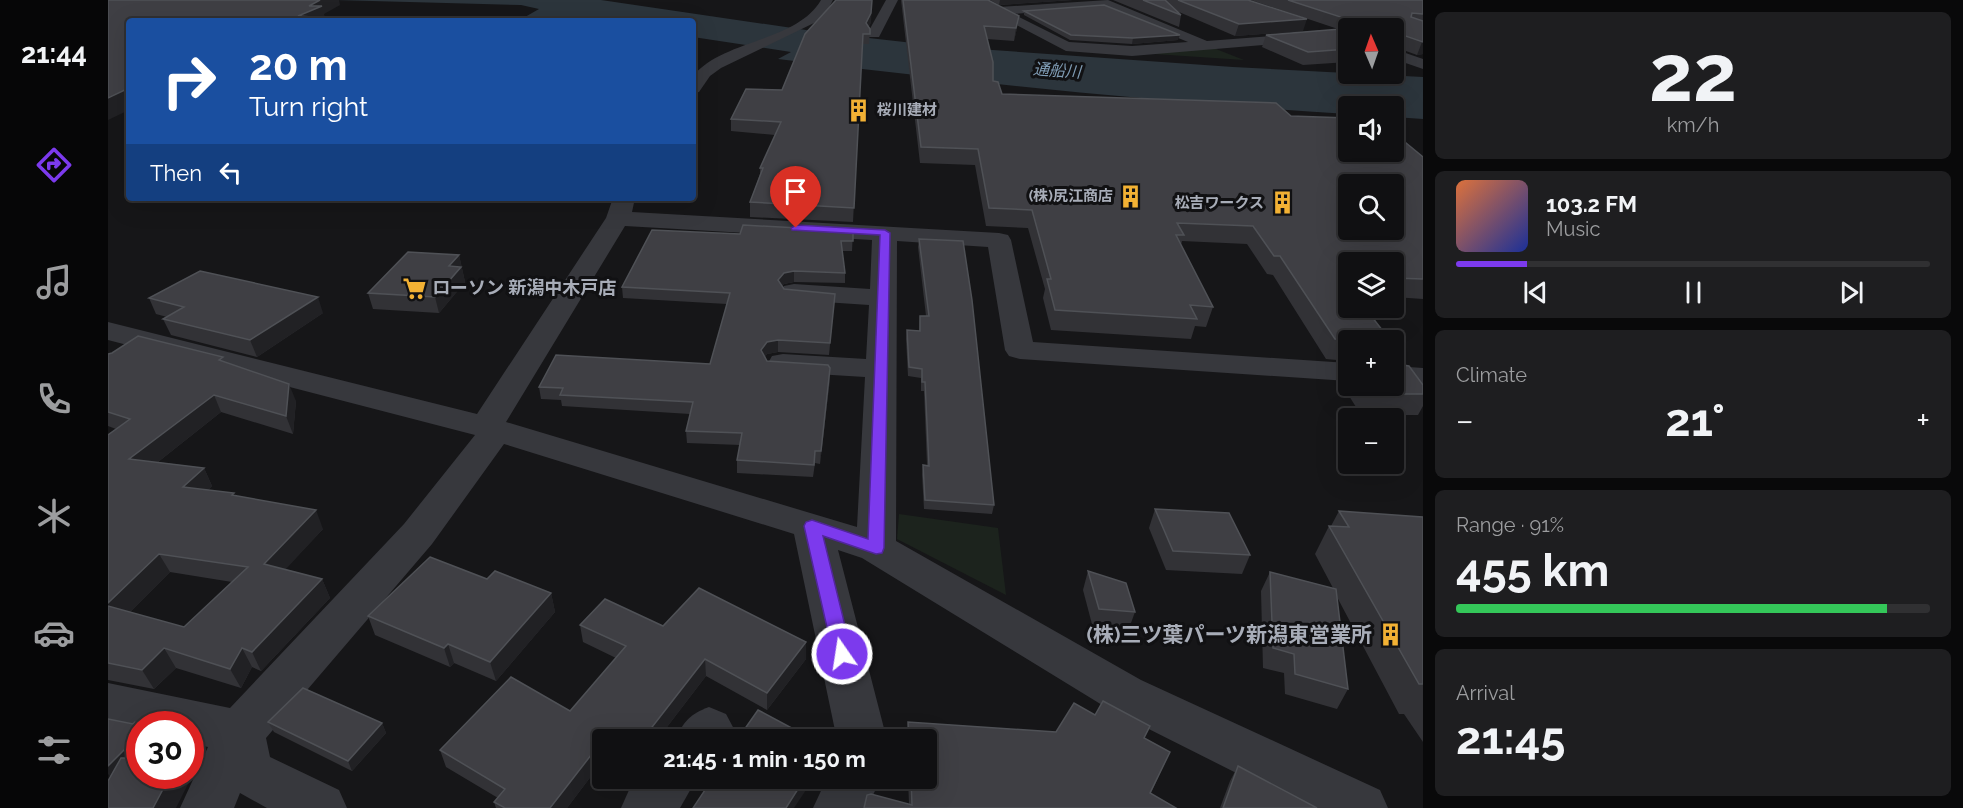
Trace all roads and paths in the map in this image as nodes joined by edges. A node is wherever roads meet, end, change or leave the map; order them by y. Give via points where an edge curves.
1 (827, 0) edge
2 (892, 0) edge
3 (975, 0) edge
4 (1101, 2) edge
5 (997, 11) junction
6 (1153, 22) junction
7 (1305, 24) edge
8 (1118, 25) edge
9 (1061, 29) edge
10 (1038, 31) junction
11 (874, 34) dead end
12 (1209, 45) junction
13 (1239, 57) dead end
14 (1404, 57) edge
15 (1423, 64) edge
16 (696, 84) edge
17 (621, 208) edge
18 (885, 233) junction
19 (794, 292) edge
20 (883, 298) junction
21 (108, 332) edge
22 (141, 340) junction
23 (108, 361) edge
24 (778, 363) edge
25 (881, 369) junction
26 (1338, 371) edge
27 (1404, 376) edge
28 (1423, 377) edge
29 (492, 429) junction
30 (812, 526) junction
31 (876, 548) junction
32 (108, 704) edge
33 (859, 729) edge
34 (240, 732) junction
35 (662, 789) edge
36 (850, 789) edge
37 (207, 808) edge
38 (320, 808) edge
39 (648, 808) edge
40 (840, 808) edge
41 (1361, 808) edge

1 - 16 street via 818,14 800,26 705,71
2 - 11 street
3 - 5 street
4 - 5 street
4 - 6 street
5 - 10 street
6 - 8 street
6 - 12 street
7 - 12 street via 1325,34
9 - 10 street
10 - 12 street via 1066,46 1132,51
12 - 13 street
14 - 15 street
17 - 18 street
17 - 29 street
18 - 20 street
18 - 26 street via 999,240 1020,350
19 - 20 street
20 - 25 street
21 - 22 street
22 - 23 street
22 - 29 street
24 - 25 street
25 - 31 street
27 - 28 street
29 - 30 street
29 - 34 street via 418,534
30 - 31 street
30 - 33 street
31 - 41 street via 1124,694
32 - 34 street
34 - 37 street
34 - 38 street via 247,771
35 - 39 street
36 - 40 street

